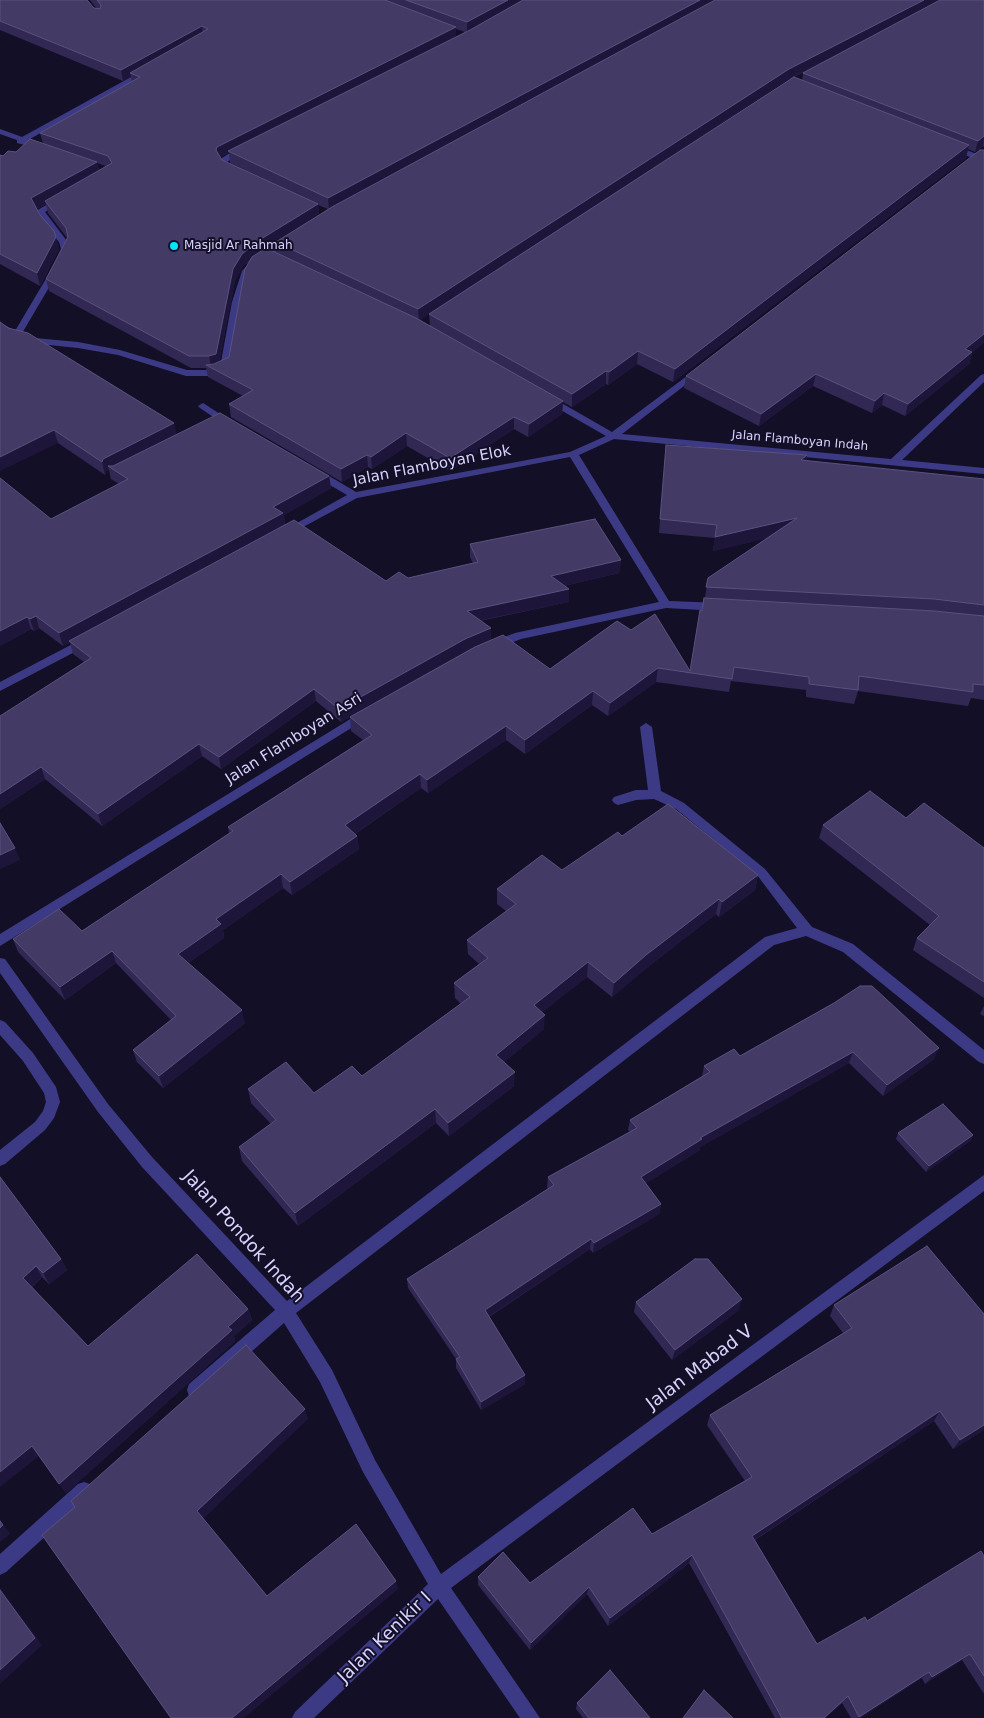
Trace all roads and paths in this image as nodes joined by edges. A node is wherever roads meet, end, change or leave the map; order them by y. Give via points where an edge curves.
1 (152, 70) edge
2 (0, 131) edge
3 (20, 141) junction
4 (252, 145) edge
5 (947, 145) edge
6 (984, 150) edge
7 (55, 153) edge
8 (975, 156) junction
9 (984, 160) edge
10 (967, 162) edge
11 (244, 176) edge
12 (72, 194) edge
13 (300, 232) edge
14 (266, 254) junction
15 (278, 258) edge
16 (0, 324) edge
17 (16, 337) junction
18 (707, 363) edge
19 (984, 377) edge
20 (538, 393) edge
21 (203, 406) dead end
22 (239, 428) edge
23 (613, 436) junction
24 (573, 454) junction
25 (894, 462) junction
26 (305, 467) edge
27 (984, 471) edge
28 (354, 495) junction
29 (276, 537) edge
30 (666, 604) junction
31 (734, 608) edge
32 (95, 636) edge
33 (486, 649) edge
34 (0, 687) edge
35 (379, 706) edge
36 (646, 727) dead end
37 (655, 794) junction
38 (618, 800) dead end
39 (807, 931) junction
40 (0, 941) edge
41 (0, 962) edge
42 (0, 1026) edge
43 (984, 1058) edge
44 (0, 1159) edge
45 (984, 1182) edge
46 (286, 1310) junction
47 (181, 1402) edge
48 (94, 1481) edge
49 (0, 1566) edge
50 (439, 1586) junction
51 (300, 1718) edge
52 (531, 1718) edge

1 - 3 street
2 - 3 street
3 - 7 street
4 - 11 street via 223,161 224,166
5 - 8 street
6 - 8 street
8 - 9 street
8 - 10 street
12 - 17 street via 40,211 63,240 64,249
13 - 14 street
14 - 15 street
14 - 17 street via 248,267 241,281 224,369 212,373 186,373 95,348
16 - 17 street
18 - 23 street, Jalan Flamboyan Elok
19 - 25 street
20 - 23 street
21 - 22 street via 217,421
23 - 24 street, Jalan Flamboyan Elok
23 - 25 street, Jalan Flamboyan Indah
24 - 28 street, Jalan Flamboyan Elok
24 - 30 street
25 - 27 street, Jalan Flamboyan Indah
26 - 28 street
28 - 29 street, Jalan Flamboyan Elok
30 - 31 street
30 - 33 street via 519,636
32 - 34 street
35 - 40 street, Jalan Flamboyan Asri
36 - 37 street
37 - 38 street
37 - 39 street via 680,806 761,872
39 - 43 street via 848,948
39 - 46 street via 770,941
41 - 46 street, Jalan Pondok Indah via 103,1108 147,1162
42 - 44 street via 28,1057 51,1091 52,1108 40,1126
45 - 50 street, Jalan Mabad V
46 - 47 street
46 - 50 street, Jalan Pondok Indah via 326,1376 368,1466
48 - 49 street
50 - 51 street, Jalan Kenikir I
50 - 52 street, Jalan Kenikir I

